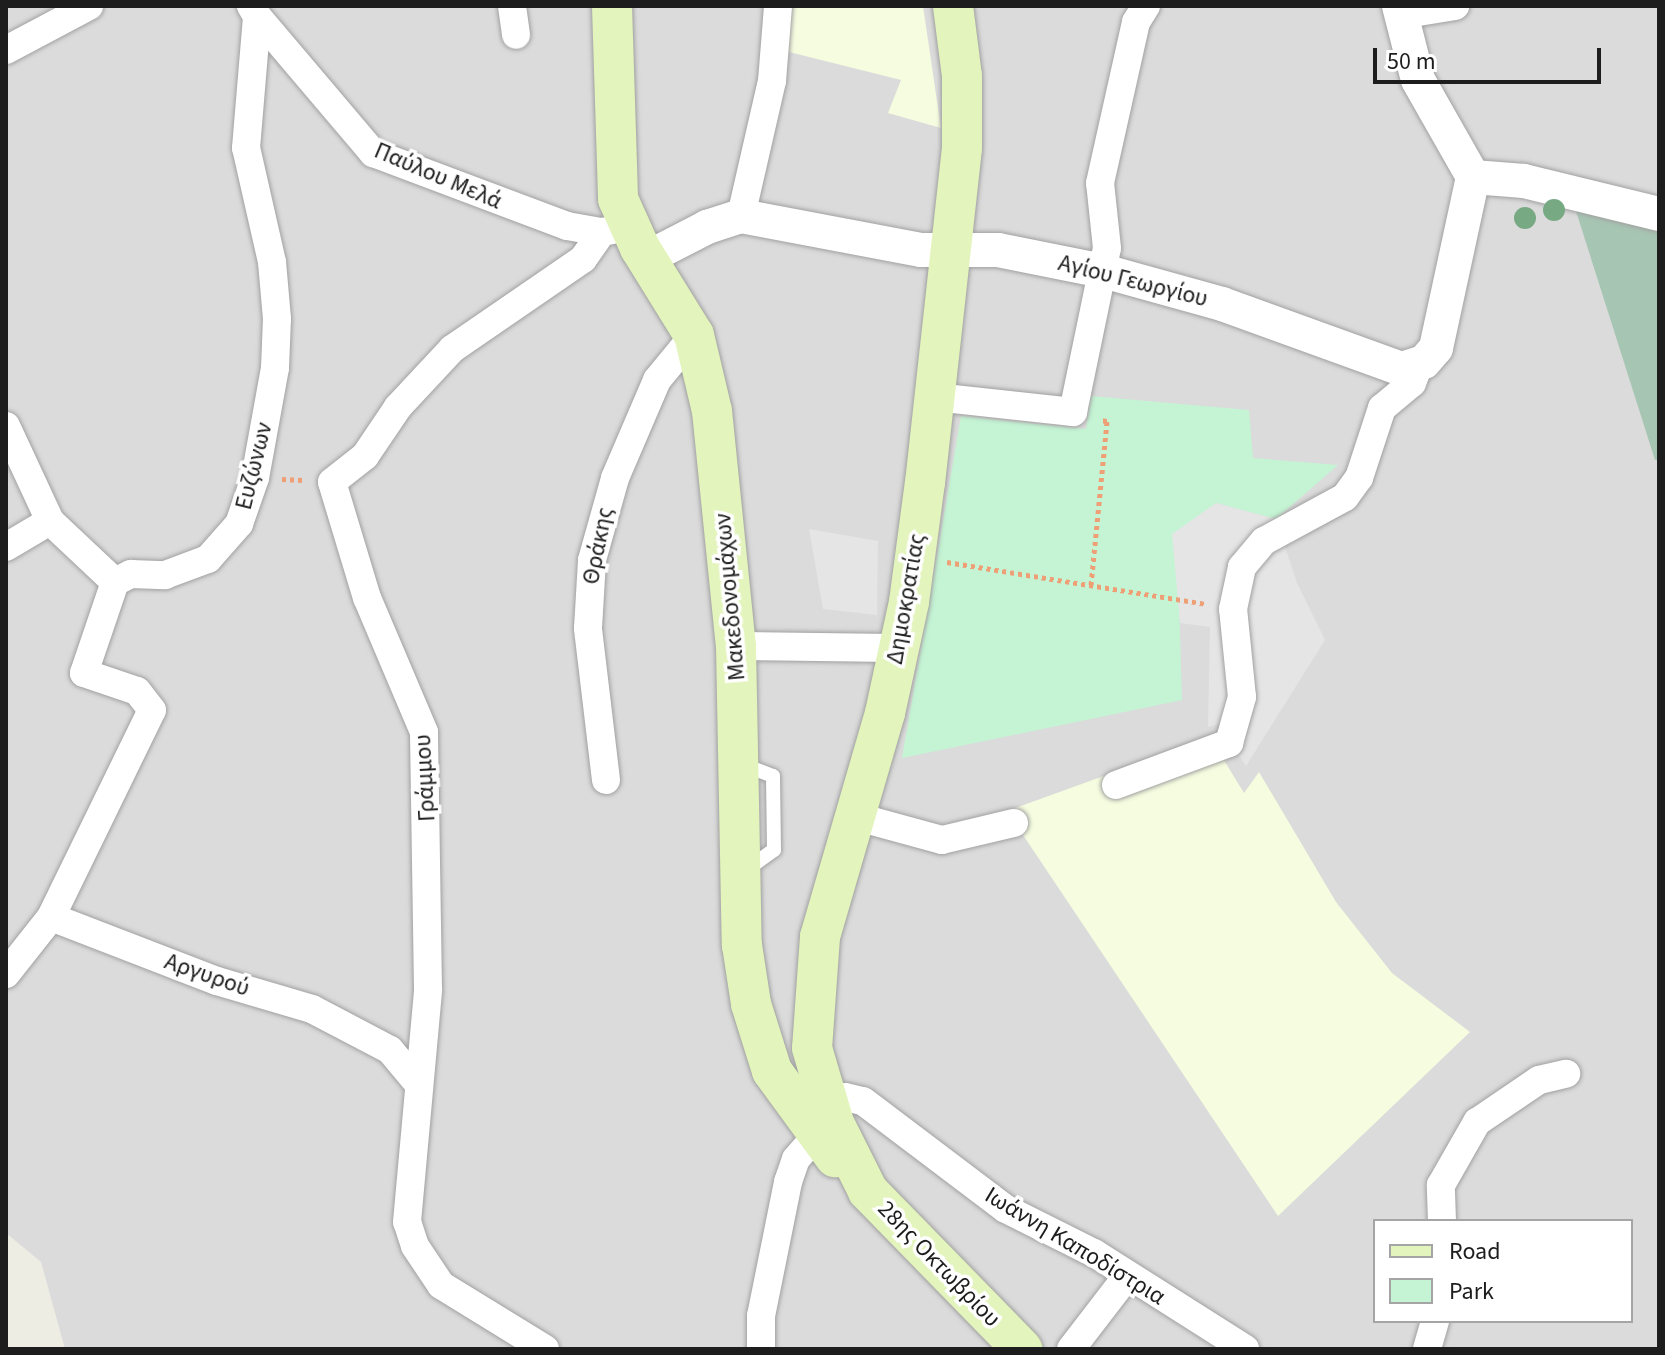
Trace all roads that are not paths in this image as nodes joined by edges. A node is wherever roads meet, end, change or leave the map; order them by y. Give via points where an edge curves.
1 (89, 6) edge
2 (512, 6) edge
3 (612, 6) edge
4 (778, 6) edge
5 (953, 6) edge
6 (1146, 6) edge
7 (1455, 6) edge
8 (1399, 10) edge
9 (254, 11) edge
10 (516, 35) dead end
11 (6, 50) edge
12 (1473, 177) junction
13 (1659, 214) edge
14 (741, 216) junction
15 (626, 238) junction
16 (955, 248) junction
17 (1103, 271) junction
18 (694, 335) junction
19 (1419, 365) junction
20 (935, 397) junction
21 (6, 426) edge
22 (50, 521) junction
23 (6, 547) edge
24 (115, 582) junction
25 (736, 646) junction
26 (899, 648) junction
27 (755, 769) dead end
28 (606, 780) dead end
29 (1116, 785) dead end
30 (854, 816) junction
31 (1014, 823) dead end
32 (753, 865) dead end
33 (51, 917) junction
34 (6, 974) edge
35 (757, 1029) junction
36 (812, 1048) junction
37 (1566, 1074) dead end
38 (416, 1081) junction
39 (822, 1120) junction
40 (858, 1177) joint
41 (1442, 1219) edge
42 (1128, 1275) junction
43 (1434, 1323) edge
44 (545, 1349) edge
45 (761, 1349) edge
46 (1022, 1349) edge
47 (1071, 1349) edge
48 (1245, 1349) edge
49 (1427, 1349) edge

1 - 11 street
2 - 10 street
3 - 15 main road, Μακεδονομάχων via 615,187
4 - 14 street via 774,72
5 - 16 main road, Δημοκρατίας via 963,103
6 - 17 street via 1132,36 1100,183 1107,248
7 - 8 street
8 - 12 street via 1418,80
9 - 15 street, Παύλου Μελά via 373,153 525,212
9 - 24 street, Ευζώνων via 246,148 272,262 277,342 255,478 239,524 208,559 165,575 131,574
12 - 13 street via 1524,181
12 - 19 street via 1439,341
14 - 15 street, Αγίου Γεωργίου via 707,227
14 - 16 street, Αγίου Γεωργίου via 921,250
15 - 18 main road, Μακεδονομάχων
15 - 38 street, Γράμμου via 583,259 452,349 398,407 371,449 332,482 367,598 424,732 428,989
16 - 17 street, Αγίου Γεωργίου via 998,250
16 - 20 main road, Δημοκρατίας
17 - 19 street, Αγίου Γεωργίου via 1256,315 1392,368
17 - 20 street via 1073,412
18 - 25 main road, Μακεδονομάχων via 712,411
18 - 28 street, Θράκης via 657,380 615,478 592,560 588,628
19 - 29 street via 1412,383 1382,408 1359,478 1345,497 1264,541 1242,567 1233,609 1242,687 1229,743
20 - 26 main road, Δημοκρατίας
21 - 22 street
22 - 23 street
22 - 24 street
24 - 33 street via 84,673 137,691 152,710
25 - 26 street
25 - 35 main road, Μακεδονομάχων via 742,945
26 - 30 main road, Δημοκρατίας
27 - 32 lane via 773,776 774,850
30 - 31 street via 942,840
30 - 36 main road, Δημοκρατίας via 820,937
33 - 34 street
33 - 38 street, Αργυρού via 217,981 312,1009 390,1050
35 - 36 main road via 792,1052
35 - 39 main road, Μακεδονομάχων via 772,1071
36 - 39 main road, Δημοκρατίας
37 - 41 street via 1539,1080 1477,1122 1441,1185
38 - 44 street, Γράμμου via 407,1193 415,1246 441,1285
39 - 40 main road, Δημοκρατίας
39 - 42 street, Ιωάννη Καποδίστρια via 845,1097 863,1101 1006,1209
39 - 45 street via 788,1182 761,1316
40 - 46 main road, 28ης Οκτωβρίου via 908,1236
42 - 47 street
42 - 48 street, Ιωάννη Καποδίστρια
43 - 49 street

